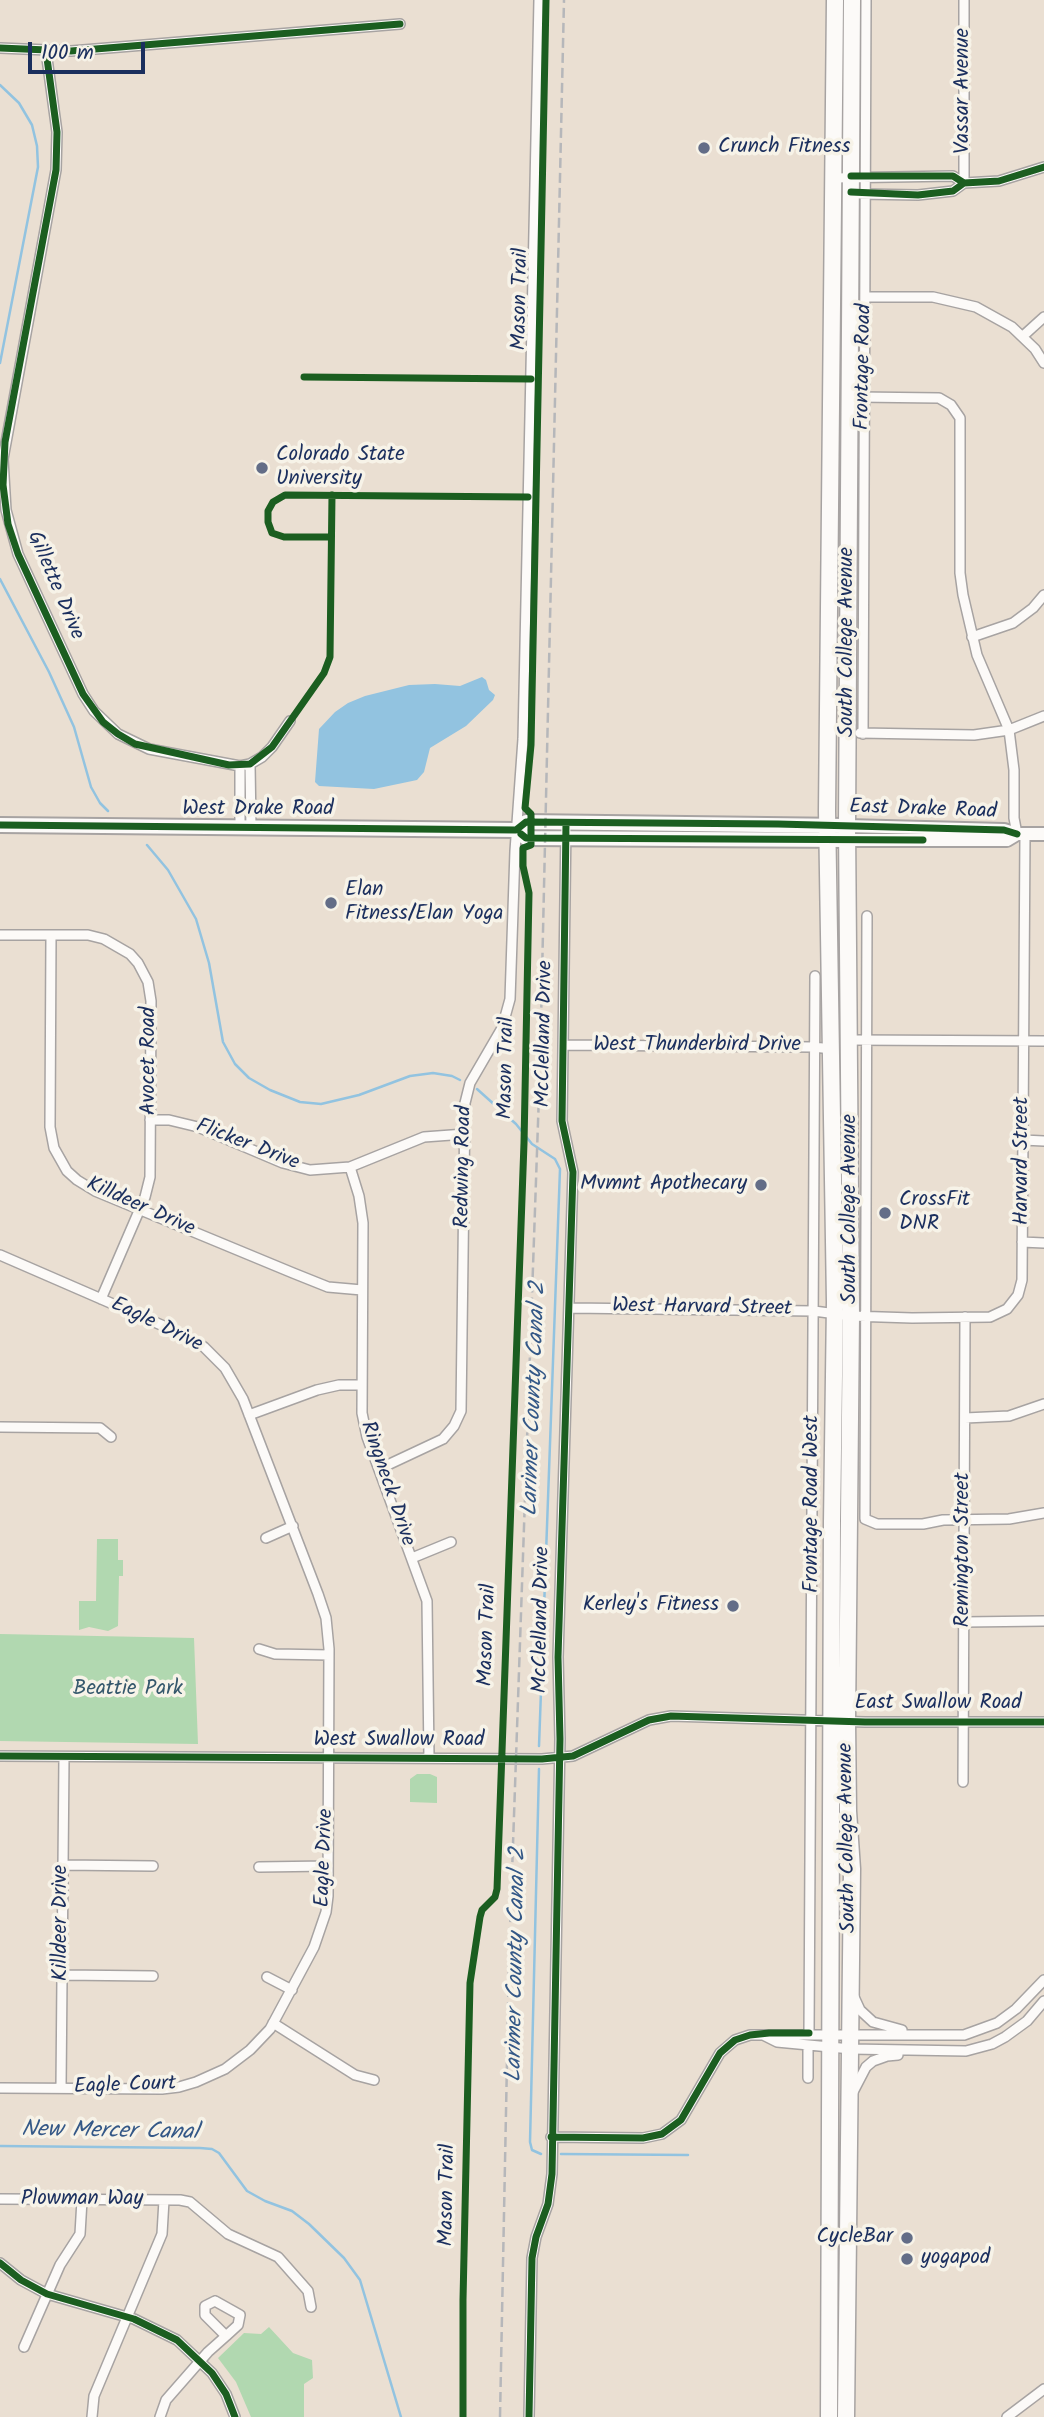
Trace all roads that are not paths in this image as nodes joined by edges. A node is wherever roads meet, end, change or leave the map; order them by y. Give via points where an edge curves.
1 (539, 0) edge
2 (835, 0) edge
3 (852, 0) edge
4 (866, 0) edge
5 (964, 0) edge
6 (400, 24) dead end
7 (0, 48) edge
8 (46, 51) junction
9 (1044, 167) edge
10 (858, 176) junction
11 (964, 183) junction
12 (833, 184) junction
13 (858, 193) junction
14 (865, 297) junction
15 (1044, 317) edge
16 (1023, 336) junction
17 (832, 344) junction
18 (1044, 363) edge
19 (849, 374) junction
20 (857, 397) junction
21 (1044, 595) edge
22 (972, 637) junction
23 (1044, 716) edge
24 (290, 721) dead end
25 (1009, 730) junction
26 (855, 733) junction
27 (250, 764) junction
28 (240, 766) junction
29 (566, 823) junction
30 (0, 825) edge
31 (245, 828) junction
32 (516, 830) junction
33 (692, 831) junction
34 (827, 832) junction
35 (847, 833) junction
36 (1021, 834) junction
37 (1044, 834) edge
38 (566, 838) junction
39 (867, 916) dead end
40 (0, 935) edge
41 (51, 935) junction
42 (815, 976) dead end
43 (830, 985) junction
44 (858, 1040) junction
45 (1023, 1041) junction
46 (1044, 1041) edge
47 (563, 1045) junction
48 (814, 1046) junction
49 (831, 1049) junction
50 (850, 1110) junction
51 (150, 1120) junction
52 (464, 1135) junction
53 (1023, 1140) junction
54 (1044, 1141) edge
55 (350, 1167) junction
56 (139, 1209) junction
57 (1022, 1242) junction
58 (1044, 1242) edge
59 (0, 1255) edge
60 (362, 1290) junction
61 (101, 1299) junction
62 (570, 1308) junction
63 (814, 1311) junction
64 (850, 1316) junction
65 (965, 1317) junction
66 (362, 1385) junction
67 (1044, 1404) edge
68 (249, 1415) junction
69 (965, 1418) junction
70 (0, 1427) edge
71 (111, 1437) dead end
72 (379, 1469) junction
73 (1044, 1513) edge
74 (965, 1520) junction
75 (293, 1526) junction
76 (265, 1538) dead end
77 (452, 1542) dead end
78 (412, 1558) junction
79 (1044, 1621) edge
80 (964, 1622) junction
81 (259, 1649) dead end
82 (329, 1655) junction
83 (811, 1720) junction
84 (839, 1720) junction
85 (963, 1722) junction
86 (1044, 1722) edge
87 (0, 1756) edge
88 (64, 1757) junction
89 (328, 1758) junction
90 (429, 1758) junction
91 (559, 1759) junction
92 (963, 1782) dead end
93 (62, 1866) junction
94 (153, 1866) dead end
95 (328, 1866) junction
96 (260, 1867) dead end
97 (316, 1943) joint
98 (62, 1975) junction
99 (153, 1976) dead end
100 (267, 1977) dead end
101 (1044, 1980) edge
102 (292, 1990) junction
103 (851, 1992) junction
104 (1044, 2001) edge
105 (273, 2023) junction
106 (809, 2033) junction
107 (761, 2034) junction
108 (917, 2035) junction
109 (830, 2040) junction
110 (851, 2042) junction
111 (808, 2045) junction
112 (909, 2050) junction
113 (808, 2078) dead end
114 (374, 2080) dead end
115 (0, 2088) edge
116 (61, 2088) junction
117 (850, 2096) junction
118 (551, 2137) junction
119 (0, 2199) edge
120 (82, 2200) junction
121 (164, 2200) junction
122 (0, 2263) edge
123 (47, 2294) junction
124 (311, 2307) dead end
125 (128, 2316) junction
126 (226, 2336) dead end
127 (24, 2347) dead end
128 (201, 2360) junction
129 (1044, 2389) edge
130 (92, 2417) edge
131 (160, 2417) edge
132 (235, 2417) edge
133 (529, 2417) edge
134 (829, 2417) edge
135 (846, 2417) edge
136 (1007, 2417) edge

1 - 32 street, Redwing Road via 523,739
2 - 12 highway, South College Avenue
3 - 10 highway, South College Avenue
4 - 10 street
5 - 11 street, Vassar Avenue
6 - 8 street
7 - 8 street
8 - 28 street, Gillette Drive via 57,132 56,170 5,443 3,485 8,524 83,694 103,722 142,746
9 - 11 street via 999,181
10 - 11 street via 953,176
10 - 12 street
10 - 13 highway, South College Avenue
11 - 13 street via 953,191 918,195
12 - 13 street
12 - 17 highway, South College Avenue
13 - 14 street, Frontage Road
13 - 19 highway, South College Avenue
14 - 16 street via 963,303 1000,318
14 - 20 street, Frontage Road
15 - 16 street
16 - 18 street
17 - 19 highway
17 - 34 highway, South College Avenue
19 - 20 highway, South College Avenue
20 - 22 street, Harvard Street via 939,398 960,418 960,573
20 - 26 highway, South College Avenue
21 - 22 street via 1013,623
22 - 25 street, Harvard Street
23 - 25 street
24 - 27 street via 272,747
25 - 26 street via 960,736
25 - 36 street, Harvard Street via 1014,818
26 - 35 highway, South College Avenue
27 - 28 street, Gillette Drive
27 - 31 street
28 - 31 street
29 - 32 main road, West Drake Road via 526,822
29 - 33 main road, West Drake Road
29 - 38 street, McClelland Drive
30 - 31 main road, West Drake Road
31 - 32 main road, West Drake Road
32 - 38 main road, West Drake Road via 526,838
32 - 52 street, Redwing Road via 510,999 502,1028 470,1083
33 - 34 main road, West Drake Road
33 - 34 main road, West Drake Road via 733,824
33 - 38 main road, West Drake Road via 687,828 634,838
34 - 35 main road, East Drake Road
34 - 43 highway, South College Avenue
35 - 36 main road, East Drake Road via 1007,840
35 - 44 highway, South College Avenue
36 - 37 main road, East Drake Road
36 - 45 street, Harvard Street
38 - 47 street, McClelland Drive
39 - 44 street
40 - 41 street, Avocet Road
41 - 51 street, Avocet Road via 104,939 130,954 144,974 151,1001
41 - 56 street, Killdeer Drive via 50,1127 54,1148 68,1171 85,1186
42 - 48 street, Frontage Road West
43 - 44 highway via 839,995 841,1033
43 - 49 highway, South College Avenue
44 - 45 street
44 - 50 highway, South College Avenue
44 - 64 street
45 - 46 street
45 - 53 street, Harvard Street
47 - 48 street, West Thunderbird Drive
47 - 62 street, McClelland Drive via 562,1121 573,1172
48 - 49 street, West Thunderbird Drive
48 - 63 street, Frontage Road West
49 - 50 highway via 840,1055 843,1103
49 - 64 highway, South College Avenue
50 - 64 highway, South College Avenue
51 - 55 street, Flicker Drive via 198,1127 294,1167
51 - 56 street, Avocet Road via 149,1177
52 - 55 street, Flicker Drive via 424,1137
52 - 72 street, Redwing Road via 461,1411 443,1439
53 - 54 street
53 - 57 street, Harvard Street
55 - 60 street, Ringneck Drive via 362,1209
56 - 60 street, Killdeer Drive via 328,1287
56 - 61 street, Avocet Road
57 - 58 street
57 - 65 street, Harvard Street via 1021,1288 1014,1301 999,1314
59 - 61 street, Eagle Drive
60 - 66 street, Ringneck Drive
61 - 68 street, Eagle Drive via 204,1347 232,1378
62 - 63 street, West Harvard Street
62 - 91 street, McClelland Drive
63 - 64 street, West Harvard Street
63 - 83 street, Frontage Road West
64 - 65 street, Harvard Street
64 - 74 street via 865,1519 877,1524
64 - 84 highway, South College Avenue
65 - 69 street, Remington Street
66 - 68 street via 317,1390
66 - 72 street, Ringneck Drive via 363,1424
67 - 69 street via 1009,1416
68 - 75 street, Eagle Drive
69 - 74 street, Remington Street
70 - 71 street via 100,1428
72 - 78 street, Ringneck Drive
73 - 74 street
74 - 80 street, Remington Street
75 - 76 street
75 - 82 street, Eagle Drive via 326,1618
77 - 78 street
78 - 90 street, Ringneck Drive via 429,1615
79 - 80 street
80 - 85 street, Remington Street
81 - 82 street via 275,1654
82 - 89 street, Eagle Drive
83 - 84 street, West Swallow Road
83 - 91 street, West Swallow Road via 660,1717
83 - 106 street, Frontage Road West
84 - 85 street, East Swallow Road
84 - 103 highway, South College Avenue via 852,1870
84 - 109 highway, South College Avenue
85 - 86 street, East Swallow Road
85 - 92 street, Remington Street
87 - 88 street, West Swallow Road
88 - 89 street, West Swallow Road
88 - 93 street, Killdeer Drive
89 - 90 street, West Swallow Road
89 - 95 street, Eagle Drive
90 - 91 street, West Swallow Road
91 - 118 street, McClelland Drive
93 - 94 street
93 - 98 street, Killdeer Drive
95 - 96 street
95 - 97 street, Eagle Drive via 326,1912
97 - 102 street, Eagle Court
98 - 99 street
98 - 116 street, Killdeer Drive
100 - 102 street
101 - 108 street via 1008,2016 986,2029 954,2036
102 - 105 street, Eagle Court
103 - 108 street via 873,2022
103 - 110 highway, South College Avenue
104 - 112 street via 1018,2029 992,2044 958,2051
105 - 114 street via 355,2075
105 - 116 street, Eagle Court via 239,2060 196,2082 162,2089
106 - 107 street
106 - 109 street
107 - 111 street via 777,2042
107 - 118 street via 726,2046 681,2120 662,2134
108 - 110 street
109 - 110 street
109 - 110 street
109 - 111 street
109 - 134 highway, South College Avenue
110 - 112 street
110 - 117 highway, South College Avenue
111 - 113 street
112 - 117 street via 873,2061
115 - 116 street, Eagle Court
117 - 135 highway, South College Avenue
118 - 133 street, McClelland Drive via 550,2192 532,2258
119 - 120 street, Plowman Way
120 - 121 street, Plowman Way
120 - 123 street via 80,2234
121 - 124 street, Plowman Way via 190,2202 229,2234 278,2258 308,2291
121 - 125 street via 162,2234
122 - 123 street
123 - 125 street
123 - 127 street
125 - 128 street via 160,2329
125 - 130 street via 94,2396
126 - 128 street
128 - 131 street via 166,2400
128 - 132 street via 220,2385
129 - 136 street

